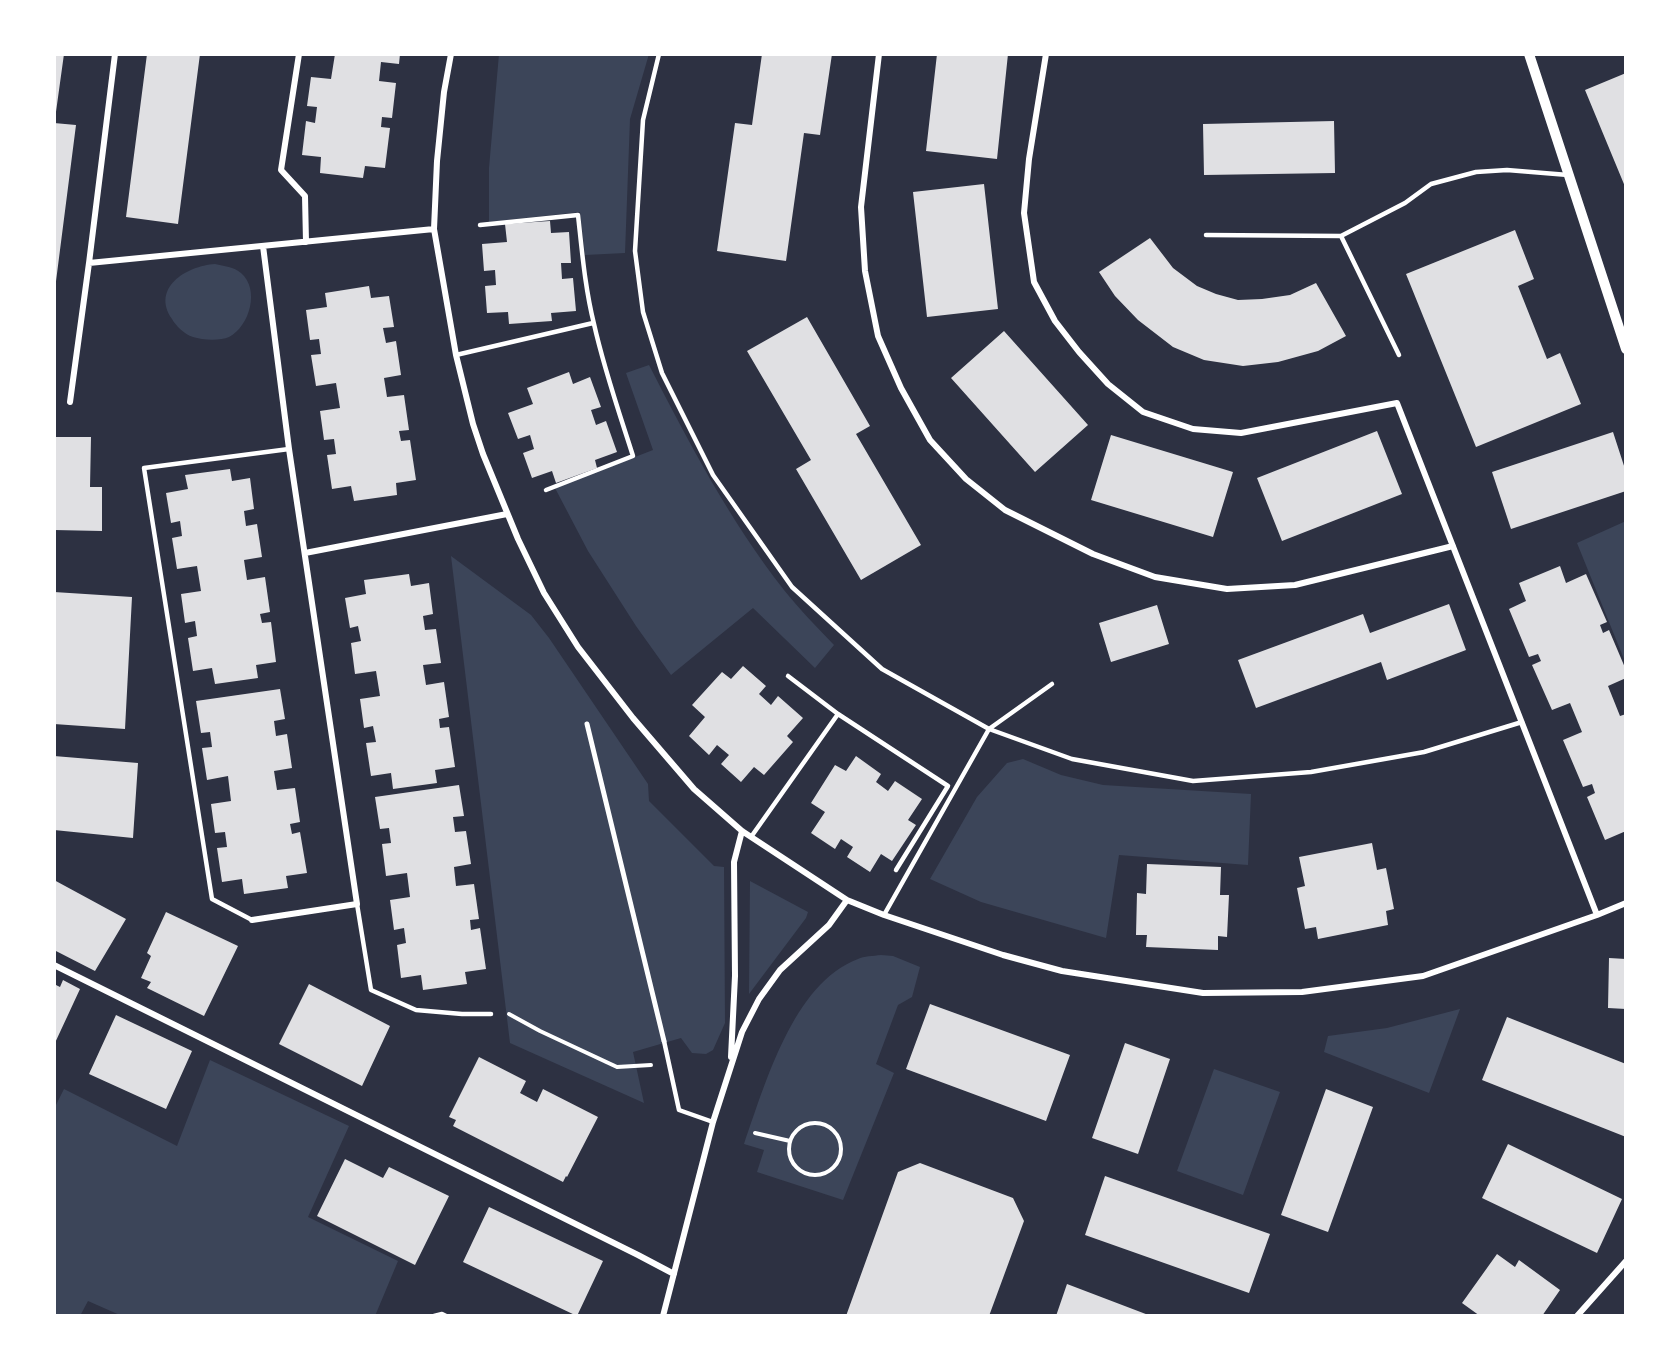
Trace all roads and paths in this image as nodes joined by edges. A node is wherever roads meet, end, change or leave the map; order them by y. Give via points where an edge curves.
1 (115, 54) edge
2 (299, 54) edge
3 (451, 54) edge
4 (659, 54) edge
5 (879, 54) edge
6 (1046, 54) edge
7 (1529, 54) edge
8 (1568, 175) junction
9 (480, 225) dead end
10 (434, 229) junction
11 (1206, 235) dead end
12 (1341, 236) junction
13 (306, 242) junction
14 (263, 246) junction
15 (89, 263) junction
16 (593, 323) junction
17 (1626, 349) edge
18 (456, 355) junction
19 (1399, 355) dead end
20 (70, 402) dead end
21 (289, 449) junction
22 (546, 490) dead end
23 (507, 514) junction
24 (1453, 546) junction
25 (305, 553) junction
26 (788, 676) dead end
27 (1052, 684) dead end
28 (838, 714) junction
29 (1522, 723) junction
30 (587, 724) dead end
31 (989, 729) junction
32 (742, 831) junction
33 (751, 837) junction
34 (896, 870) dead end
35 (847, 900) junction
36 (1626, 903) edge
37 (357, 904) junction
38 (884, 915) junction
39 (1597, 915) junction
40 (252, 920) joint
41 (54, 965) edge
42 (491, 1014) joint
43 (664, 1041) joint
44 (669, 1063) junction
45 (730, 1067) junction
46 (713, 1122) junction
47 (755, 1132) dead end
48 (790, 1141) junction
49 (1626, 1261) edge
50 (674, 1274) junction
51 (434, 1316) edge
52 (446, 1316) edge
53 (663, 1316) edge
54 (1577, 1316) edge

1 - 15 street
2 - 13 street via 281,170 305,196
3 - 10 street via 438,150
4 - 31 lane via 643,120 635,251 642,312 662,373 713,475 792,587 882,669
5 - 24 street via 861,207 867,282 879,336 900,388 930,440 966,479 1005,510 1093,554 1155,577 1227,589 1295,585
6 - 24 street via 1024,213 1034,282 1055,321 1079,352 1108,384 1143,412 1193,429 1241,433 1397,403
7 - 8 street
8 - 12 lane via 1507,170 1476,172 1431,184 1405,203
8 - 17 street
9 - 16 lane via 578,215
10 - 13 street
10 - 18 street
11 - 12 lane
12 - 19 lane
13 - 14 street
14 - 15 street
14 - 21 street
15 - 20 street
16 - 18 lane
16 - 22 lane via 633,456
18 - 23 street via 473,424
21 - 25 street
21 - 40 lane via 144,468 212,899
23 - 25 street
23 - 32 street via 544,593 578,647 694,789
24 - 29 street
25 - 37 street
26 - 28 lane
27 - 31 lane
28 - 33 lane
28 - 34 lane via 948,786
29 - 31 lane via 1424,752 1311,772 1193,781 1072,759
29 - 39 street
30 - 43 street
31 - 38 lane
32 - 33 street
32 - 45 street via 734,862 735,976
33 - 35 street
35 - 38 street
35 - 45 street via 829,925 780,970 759,999
36 - 39 street
37 - 40 street
37 - 42 lane via 371,990 416,1010
38 - 39 street via 1062,971 1203,993 1302,992 1423,976
41 - 50 street
42 - 44 path via 506,1012 617,1067
43 - 44 lane
44 - 46 lane via 679,1110
45 - 46 street
46 - 50 street
47 - 48 path
48 - 48 path via 800,1128 824,1125 840,1142 839,1160 827,1173 810,1175 795,1166
49 - 54 street
50 - 53 street
51 - 52 lane

